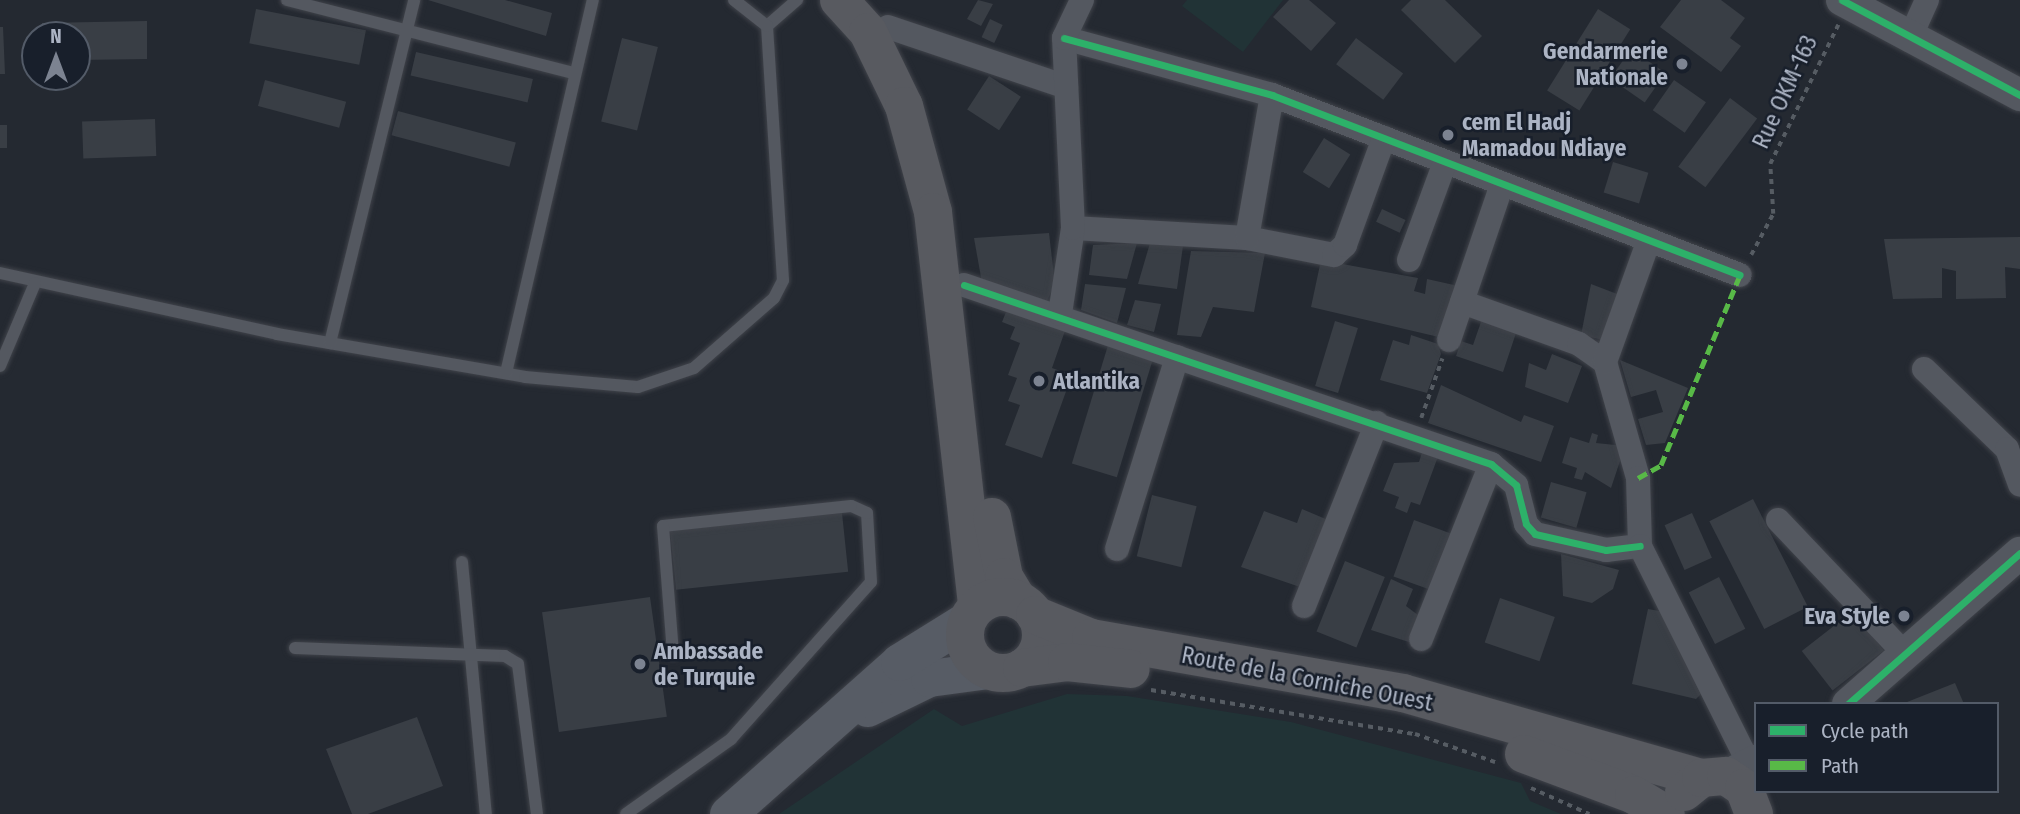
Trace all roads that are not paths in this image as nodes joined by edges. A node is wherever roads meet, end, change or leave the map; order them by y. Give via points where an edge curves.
1 (287, 0) edge
2 (414, 0) edge
3 (593, 0) edge
4 (797, 0) edge
5 (839, 0) edge
6 (1082, 0) edge
7 (1927, 0) edge
8 (743, 3) edge
9 (1847, 4) edge
10 (882, 14) edge
11 (767, 26) junction
12 (406, 30) junction
13 (1063, 37) junction
14 (1909, 40) junction
15 (575, 73) junction
16 (1066, 87) junction
17 (1272, 95) junction
18 (2020, 95) edge
19 (1384, 138) junction
20 (1445, 162) junction
21 (1502, 184) junction
22 (1073, 228) junction
23 (1248, 238) junction
24 (1649, 240) junction
25 (1409, 260) dead end
26 (0, 273) edge
27 (1740, 275) road end
28 (35, 283) junction
29 (964, 285) junction
30 (1462, 303) junction
31 (1060, 314) junction
32 (1450, 340) road end
33 (330, 343) junction
34 (1177, 357) junction
35 (1605, 362) junction
36 (0, 366) edge
37 (1924, 369) dead end
38 (506, 373) junction
39 (1377, 423) junction
40 (1491, 464) junction
41 (2020, 485) edge
42 (1778, 520) dead end
43 (1640, 546) junction
44 (1117, 549) dead end
45 (2020, 553) edge
46 (462, 562) dead end
47 (1304, 606) dead end
48 (1027, 608) junction
49 (973, 613) junction
50 (1421, 639) dead end
51 (295, 648) dead end
52 (673, 654) dead end
53 (1905, 654) junction
54 (471, 659) junction
55 (1005, 669) junction
56 (1850, 702) edge
57 (837, 722) junction
58 (1733, 770) edge
59 (1759, 808) edge
60 (486, 814) edge
61 (537, 814) edge
62 (626, 814) edge
63 (728, 814) edge
64 (1666, 814) edge
65 (1677, 814) edge

1 - 12 lane
2 - 12 lane
3 - 15 lane
4 - 11 lane
5 - 49 highway via 868,32 904,106 933,212
6 - 13 street
7 - 14 street
8 - 11 lane
9 - 14 street
10 - 16 street
10 - 29 highway via 939,143
11 - 38 lane via 783,280 774,298 694,368 638,387
12 - 15 lane
12 - 33 lane
13 - 16 street
13 - 17 street
14 - 18 street
15 - 38 lane
16 - 22 street
17 - 19 street
17 - 23 street
19 - 20 street
19 - 23 street via 1338,253
20 - 21 street
20 - 25 street
21 - 24 street
21 - 30 street
22 - 23 street
22 - 31 street
24 - 27 street
24 - 35 street
26 - 28 lane
28 - 33 lane
28 - 36 lane
29 - 31 street
29 - 48 highway via 995,533 1004,577
30 - 32 street
30 - 35 street via 1579,344
31 - 34 street
33 - 38 lane
34 - 39 street
34 - 44 street
35 - 43 street via 1638,478
37 - 41 street via 2007,449
39 - 40 street
39 - 47 street
40 - 43 street via 1517,485 1525,524 1535,534 1606,550
40 - 50 street
42 - 53 street
43 - 58 street
45 - 53 street
46 - 54 lane
48 - 49 highway via 997,597
48 - 55 highway via 1041,638
48 - 58 highway, Route de la Corniche Ouest via 1091,638 1403,693
49 - 55 highway via 965,643
49 - 57 main road via 899,662
51 - 54 lane
52 - 62 lane via 663,526 851,506 867,513 871,582 731,739
53 - 56 street
54 - 60 lane
54 - 61 lane via 505,656 518,664
55 - 57 main road via 929,678
55 - 64 highway, Route de la Corniche Ouest via 1110,666 1427,723 1611,786
57 - 63 main road
58 - 59 highway
58 - 65 highway via 1684,792

